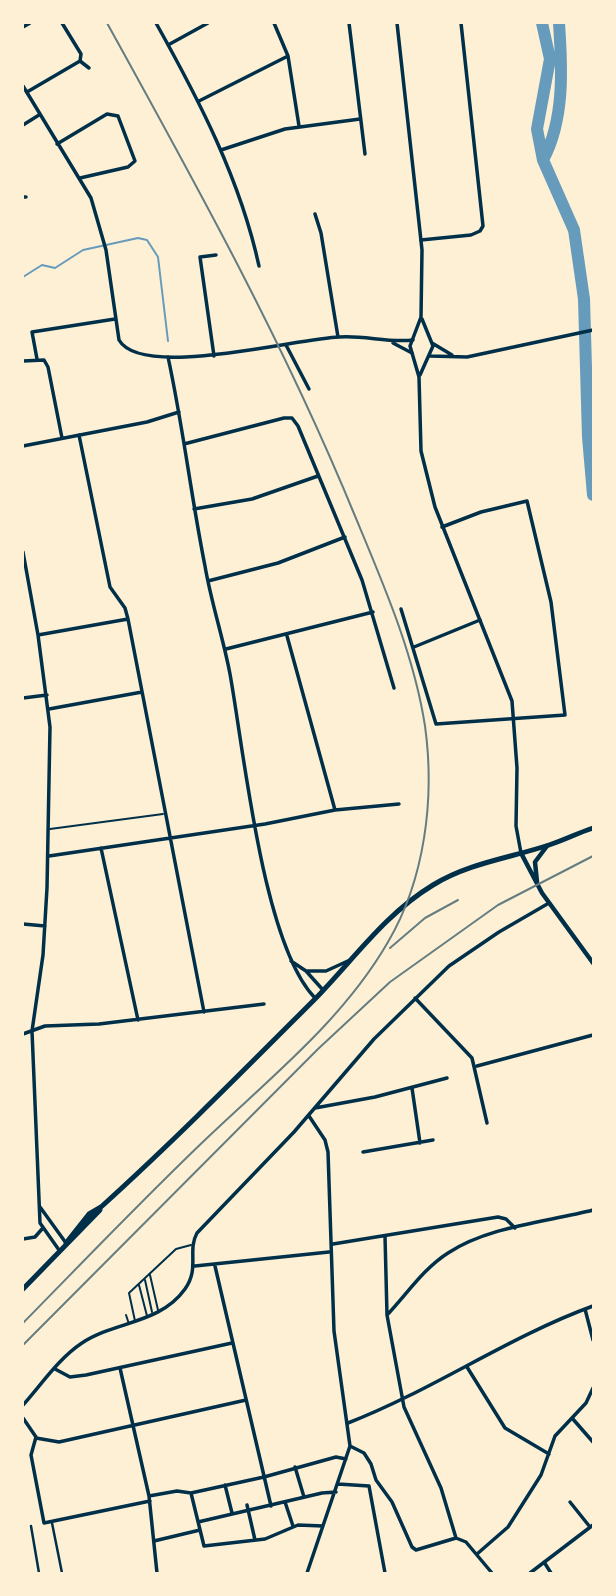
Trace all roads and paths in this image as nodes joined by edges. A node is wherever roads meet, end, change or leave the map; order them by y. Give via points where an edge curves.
1 (30, 23) edge
2 (62, 23) edge
3 (156, 23) edge
4 (208, 23) edge
5 (274, 23) edge
6 (349, 23) edge
7 (397, 23) edge
8 (461, 23) edge
9 (23, 27) edge
10 (168, 45) junction
11 (288, 56) junction
12 (80, 61) junction
13 (89, 68) dead end
14 (23, 86) edge
15 (27, 92) junction
16 (199, 101) junction
17 (39, 115) junction
18 (360, 119) junction
19 (23, 125) edge
20 (299, 126) junction
21 (57, 144) junction
22 (221, 150) junction
23 (365, 154) dead end
24 (80, 177) junction
25 (315, 214) dead end
26 (421, 240) junction
27 (216, 255) dead end
28 (259, 266) dead end
29 (422, 317) junction
30 (115, 319) junction
31 (593, 330) edge
32 (338, 337) junction
33 (428, 338) junction
34 (415, 339) junction
35 (391, 342) junction
36 (432, 343) junction
37 (286, 345) junction
38 (413, 355) junction
39 (214, 356) junction
40 (453, 356) junction
41 (168, 357) junction
42 (429, 357) junction
43 (37, 359) junction
44 (23, 361) edge
45 (419, 377) junction
46 (309, 389) dead end
47 (179, 412) junction
48 (79, 435) junction
49 (62, 438) junction
50 (184, 444) junction
51 (23, 446) edge
52 (318, 476) junction
53 (194, 509) junction
54 (442, 527) junction
55 (345, 537) junction
56 (23, 552) edge
57 (208, 581) junction
58 (401, 609) dead end
59 (373, 612) junction
60 (128, 619) junction
61 (481, 620) junction
62 (38, 635) junction
63 (287, 636) junction
64 (414, 647) junction
65 (225, 649) junction
66 (394, 688) dead end
67 (142, 692) junction
68 (47, 695) junction
69 (23, 698) edge
70 (49, 709) junction
71 (515, 718) junction
72 (398, 804) dead end
73 (335, 810) junction
74 (163, 814) junction
75 (256, 825) junction
76 (593, 828) edge
77 (49, 829) junction
78 (168, 838) junction
79 (548, 845) junction
80 (101, 848) junction
81 (521, 853) junction
82 (49, 856) junction
83 (538, 886) junction
84 (549, 903) junction
85 (23, 924) edge
86 (45, 926) junction
87 (289, 960) junction
88 (350, 960) junction
89 (593, 963) edge
90 (306, 971) junction
91 (323, 990) junction
92 (315, 998) junction
93 (415, 998) junction
94 (264, 1003) dead end
95 (204, 1012) junction
96 (138, 1020) junction
97 (32, 1031) junction
98 (23, 1034) edge
99 (593, 1035) edge
100 (476, 1066) junction
101 (447, 1079) dead end
102 (412, 1087) junction
103 (315, 1108) junction
104 (309, 1116) junction
105 (487, 1123) dead end
106 (433, 1140) dead end
107 (420, 1143) junction
108 (363, 1152) dead end
109 (40, 1205) junction
110 (593, 1210) edge
111 (515, 1228) junction
112 (42, 1229) junction
113 (385, 1237) junction
114 (23, 1239) edge
115 (66, 1243) junction
116 (333, 1244) junction
117 (192, 1245) junction
118 (59, 1250) junction
119 (329, 1252) junction
120 (195, 1266) junction
121 (215, 1266) junction
122 (150, 1274) junction
123 (144, 1279) junction
124 (139, 1284) junction
125 (23, 1289) edge
126 (593, 1306) edge
127 (585, 1308) junction
128 (159, 1312) junction
129 (127, 1315) dead end
130 (387, 1315) junction
131 (150, 1316) junction
132 (136, 1322) junction
133 (129, 1325) junction
134 (593, 1340) edge
135 (232, 1343) junction
136 (466, 1366) junction
137 (120, 1368) junction
138 (55, 1370) junction
139 (593, 1388) edge
140 (246, 1400) junction
141 (403, 1402) junction
142 (23, 1405) edge
143 (572, 1418) junction
144 (23, 1419) edge
145 (348, 1423) junction
146 (134, 1426) junction
147 (23, 1429) edge
148 (31, 1432) junction
149 (36, 1437) junction
150 (593, 1442) edge
151 (350, 1446) junction
152 (549, 1454) junction
153 (346, 1459) junction
154 (295, 1467) junction
155 (264, 1477) junction
156 (376, 1480) junction
157 (338, 1484) junction
158 (225, 1485) junction
159 (369, 1486) junction
160 (335, 1492) junction
161 (191, 1493) junction
162 (304, 1497) junction
163 (149, 1499) junction
164 (570, 1502) dead end
165 (285, 1503) junction
166 (247, 1505) dead end
167 (271, 1506) junction
168 (248, 1511) junction
169 (232, 1514) junction
170 (198, 1521) junction
171 (52, 1523) junction
172 (31, 1526) dead end
173 (293, 1526) junction
174 (323, 1526) junction
175 (592, 1526) edge
176 (200, 1530) junction
177 (456, 1538) junction
178 (255, 1540) junction
179 (154, 1541) junction
180 (477, 1554) junction
181 (544, 1562) junction
182 (39, 1573) edge
183 (62, 1573) edge
184 (157, 1573) edge
185 (307, 1573) edge
186 (385, 1573) edge
187 (492, 1573) edge
188 (530, 1573) edge
189 (551, 1573) edge

1 - 9 street
2 - 12 street via 81,54
3 - 10 street
4 - 10 street
5 - 11 street
6 - 18 street
7 - 26 street
8 - 26 street via 483,226 471,235
10 - 16 street
11 - 16 street
11 - 20 street
12 - 13 street
12 - 15 street
14 - 15 street
15 - 17 street
16 - 22 street
17 - 19 street
17 - 21 street
18 - 20 street
18 - 23 street
20 - 22 street
21 - 24 street
21 - 24 street via 107,114 118,116 135,162
22 - 28 street
24 - 30 street via 106,250
25 - 32 street
26 - 29 street
27 - 39 street via 200,257
29 - 33 street
29 - 34 street
30 - 41 street via 119,340 127,349
30 - 43 street via 32,332
31 - 40 street via 467,357
32 - 35 street
32 - 37 street
33 - 34 street
33 - 36 street
34 - 35 street
34 - 38 street
35 - 38 street
36 - 40 street
36 - 42 street
37 - 39 street
37 - 46 street
38 - 42 street
38 - 45 street
39 - 41 street
40 - 42 street
41 - 47 street
42 - 45 street
43 - 44 street
43 - 49 street via 48,367
45 - 54 street via 421,451
47 - 48 street
47 - 50 street
48 - 49 street
48 - 60 street via 110,587
49 - 51 street
50 - 52 street via 292,418
50 - 53 street
52 - 53 street via 252,499
52 - 55 street
53 - 57 street
54 - 61 street
54 - 71 street via 527,501 532,513 551,602 565,715
55 - 57 street via 278,563
55 - 59 street
56 - 62 street
57 - 65 street
58 - 64 street
59 - 63 street
59 - 66 street
60 - 62 street
60 - 67 street
61 - 64 street
61 - 71 street via 508,686
62 - 68 street
63 - 65 street
63 - 73 street
64 - 71 street via 436,724
65 - 75 street
67 - 70 street
67 - 74 street
68 - 69 street
68 - 70 street
70 - 77 street
71 - 81 street via 516,826
72 - 73 street
73 - 75 street
74 - 77 lane
74 - 78 street
75 - 78 street
75 - 87 street
76 - 79 main road
77 - 82 street
78 - 80 street
78 - 95 street
79 - 81 main road
79 - 83 main road via 536,862
80 - 82 street
80 - 96 street
81 - 83 main road
81 - 88 main road via 485,862 435,884 383,923
82 - 86 street
83 - 84 main road
84 - 89 main road
84 - 93 street via 462,956
85 - 86 street
86 - 97 street
87 - 90 street
87 - 92 street
88 - 90 street via 326,971
88 - 91 main road
90 - 91 street
91 - 92 main road
92 - 115 main road
93 - 100 street
93 - 103 street
94 - 95 street
95 - 96 street
96 - 97 street via 45,1026
97 - 98 street
97 - 109 street
99 - 100 street
100 - 105 street
101 - 102 street
102 - 103 street
102 - 107 street
103 - 104 street
104 - 116 street via 325,1140
104 - 117 street via 204,1225
106 - 107 street
107 - 108 street
109 - 112 street
109 - 115 street
110 - 111 street
111 - 113 street via 498,1217
111 - 130 street via 448,1253
112 - 114 street via 35,1237
112 - 118 street
113 - 116 street
113 - 130 street
115 - 118 main road
116 - 119 street
117 - 120 street
117 - 122 lane via 176,1249
118 - 125 main road
119 - 121 street
119 - 145 street via 336,1353
120 - 121 street
120 - 128 street via 185,1288
121 - 135 street
122 - 123 lane
122 - 128 lane
123 - 124 lane
123 - 131 lane
124 - 131 lane
124 - 132 lane via 128,1293
126 - 127 street
127 - 134 street
127 - 136 street
128 - 131 street
129 - 133 lane
130 - 141 street
131 - 132 street
132 - 133 street
133 - 138 street via 80,1344
135 - 137 street
135 - 140 street
136 - 141 street
136 - 152 street via 505,1428
137 - 138 street via 78,1377
137 - 146 street
138 - 142 street
139 - 143 street
140 - 146 street
140 - 155 street
141 - 145 street
141 - 177 street via 441,1488
143 - 150 street
143 - 152 street via 555,1436
144 - 148 street
145 - 151 street
146 - 149 street via 59,1442
146 - 163 street
147 - 148 street
148 - 149 street
149 - 171 street via 32,1455 37,1494 44,1524
151 - 153 street
151 - 156 street via 364,1453
152 - 180 street via 508,1527
153 - 154 street via 336,1457
153 - 157 street
154 - 155 street
154 - 162 street
155 - 158 street
155 - 167 street
156 - 159 street
156 - 177 street via 415,1550
157 - 159 street
157 - 160 street
158 - 161 street
158 - 169 street
159 - 186 street
160 - 162 street
160 - 174 street
161 - 163 street via 177,1490
161 - 170 street
162 - 165 street
163 - 171 street
163 - 179 street
164 - 175 street
165 - 167 street
165 - 173 street
166 - 168 street
167 - 168 street
168 - 169 street
168 - 178 street
169 - 170 street
170 - 176 street
171 - 183 street
172 - 182 street
173 - 174 street
173 - 178 street
174 - 185 street
175 - 181 street
176 - 178 street via 204,1546
176 - 179 street
177 - 180 street
179 - 184 street
180 - 187 street
181 - 188 street
181 - 189 street

